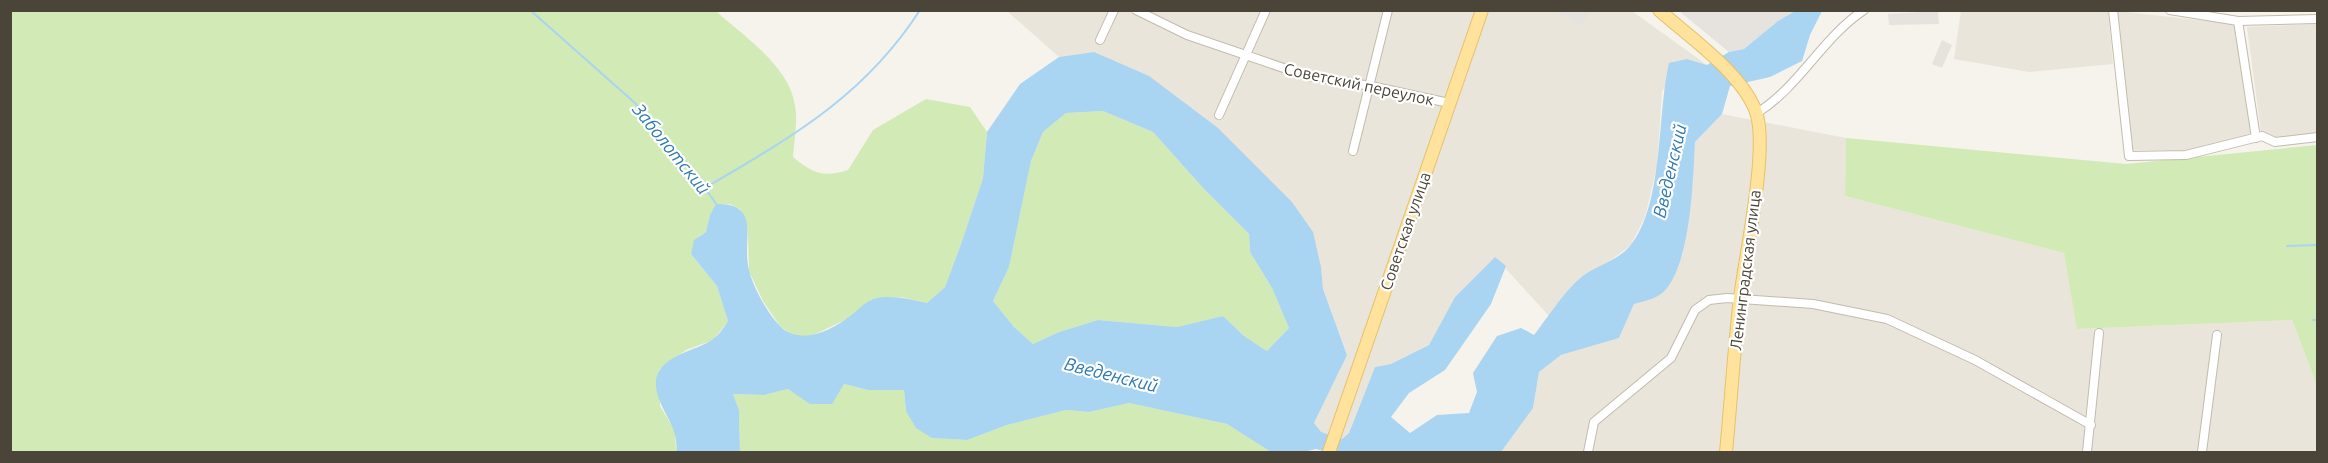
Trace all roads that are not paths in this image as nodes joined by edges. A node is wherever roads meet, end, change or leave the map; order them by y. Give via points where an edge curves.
1 (1114, 10) edge
2 (1136, 10) edge
3 (1266, 10) edge
4 (1388, 10) edge
5 (1482, 10) edge
6 (1659, 10) edge
7 (1864, 10) edge
8 (2113, 10) edge
9 (2170, 10) edge
10 (2318, 19) edge
11 (2238, 21) junction
12 (1100, 40) dead end
13 (1246, 56) junction
14 (1371, 86) junction
15 (1449, 103) junction
16 (1756, 113) junction
17 (1219, 115) dead end
18 (2318, 137) edge
19 (2256, 138) junction
20 (1353, 151) dead end
21 (1740, 298) junction
22 (2099, 333) dead end
23 (2217, 335) dead end
24 (2091, 425) junction
25 (1329, 453) edge
26 (1588, 453) edge
27 (1726, 453) edge
28 (2086, 453) edge
29 (2202, 453) edge

1 - 12 street
2 - 13 street, Советский переулок via 1187,35
3 - 13 street
4 - 14 street
5 - 15 main road, Советская улица
6 - 16 main road, Ленинградская улица via 1713,57 1743,90
7 - 16 street via 1845,24 1780,98
8 - 19 street via 2129,156 2186,155
9 - 11 street
10 - 11 street
11 - 19 street
13 - 14 street, Советский переулок via 1307,76
13 - 17 street
14 - 15 street, Советский переулок
14 - 20 street
15 - 25 main road, Советская улица
16 - 21 main road, Ленинградская улица via 1760,152
18 - 19 street via 2275,142 2262,136
21 - 24 street via 1813,304 1887,319 1975,360
21 - 26 street via 1708,300 1695,310 1671,358 1594,422
21 - 27 main road, Ленинградская улица
22 - 24 street
23 - 29 street
24 - 28 street

